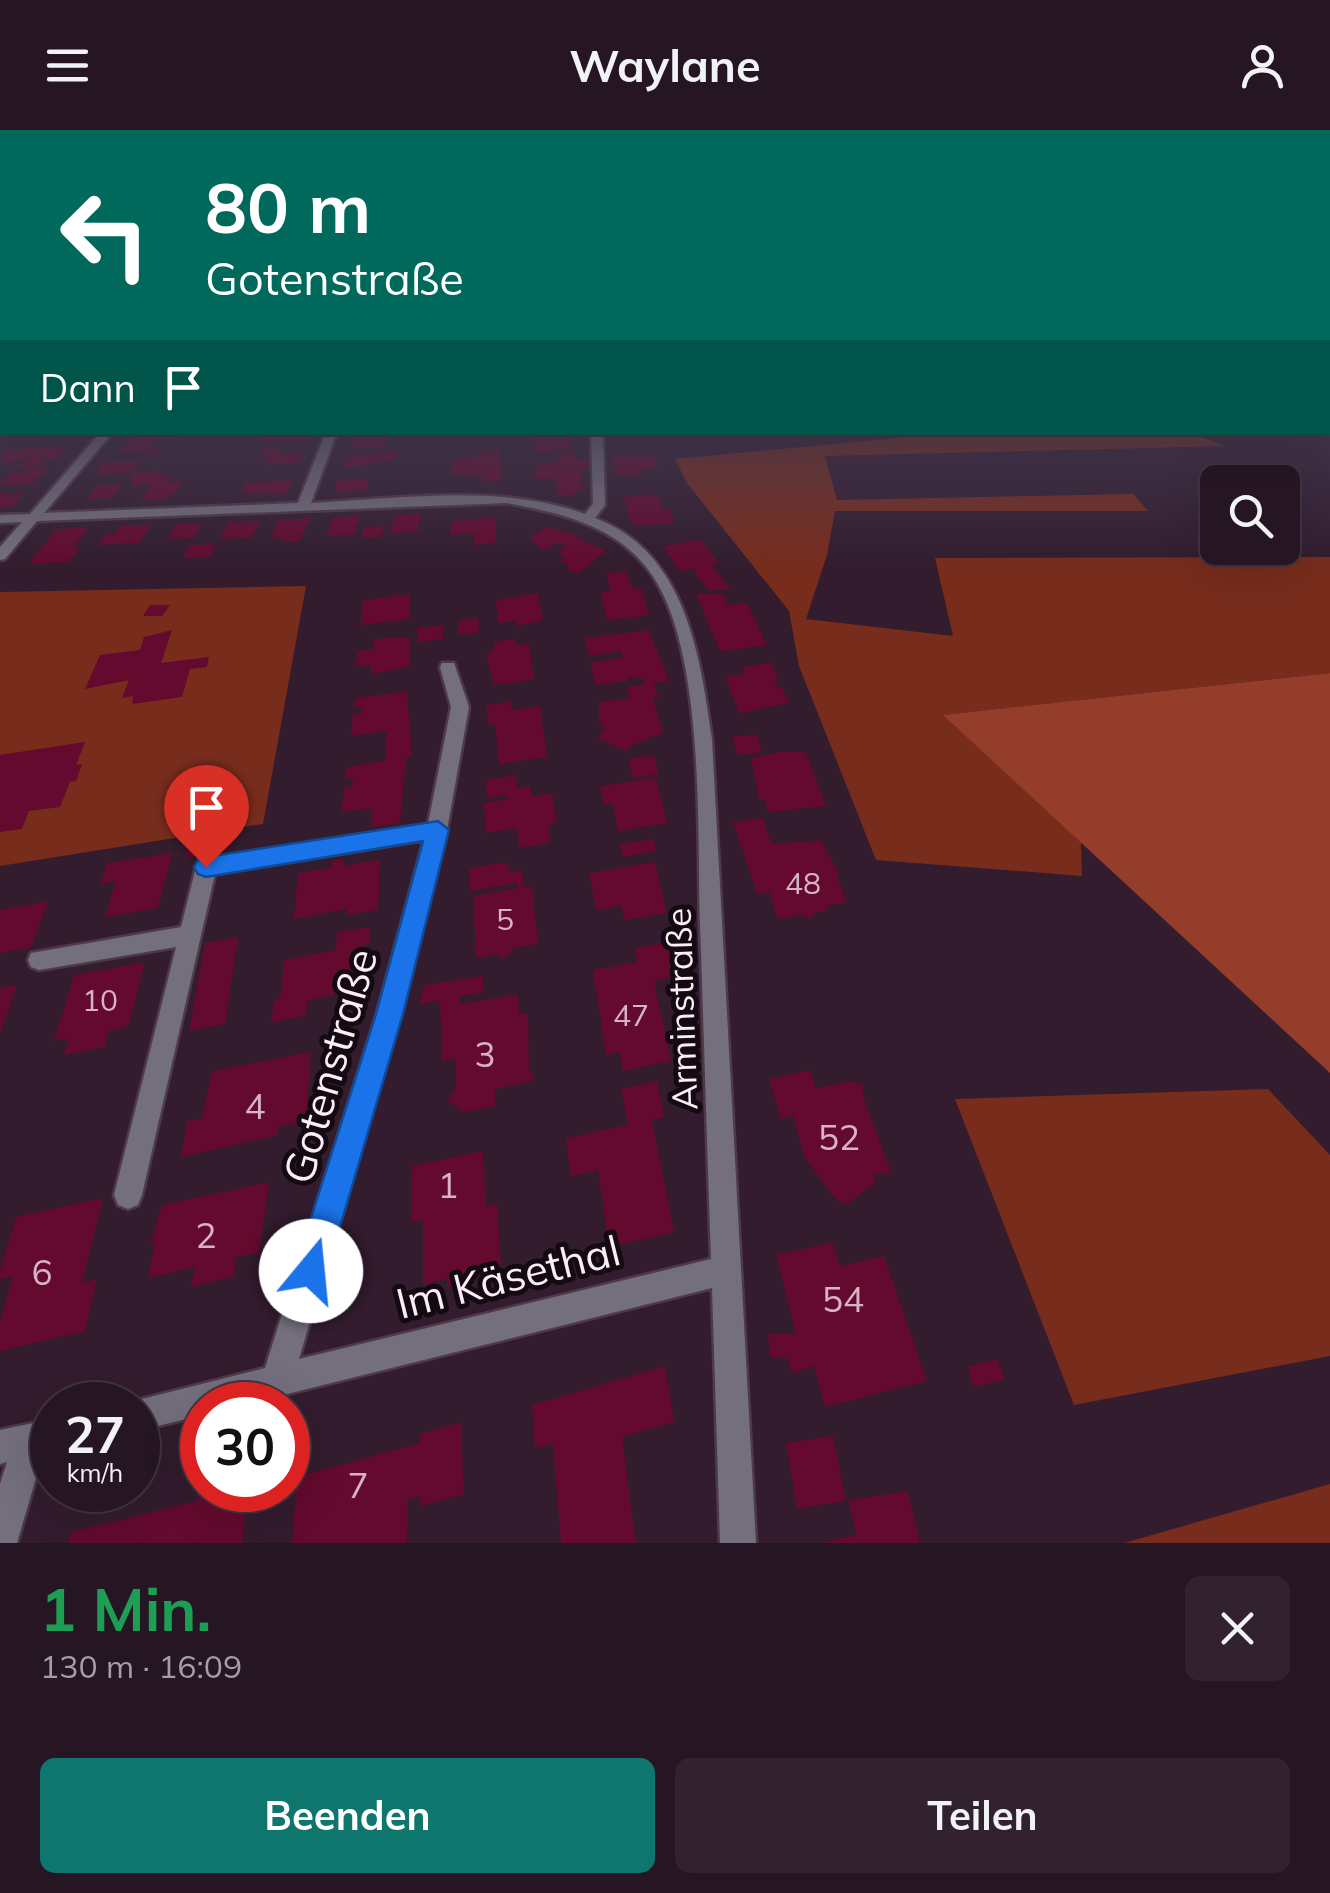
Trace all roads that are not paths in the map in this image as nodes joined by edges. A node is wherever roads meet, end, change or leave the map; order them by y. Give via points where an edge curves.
1 (105, 436) edge
2 (330, 436) edge
3 (597, 436) edge
4 (303, 506) junction
5 (34, 516) junction
6 (588, 518) junction
7 (0, 519) edge
8 (0, 556) edge
9 (448, 667) dead end
10 (438, 830) junction
11 (191, 935) junction
12 (40, 960) dead end
13 (128, 1194) dead end
14 (726, 1270) junction
15 (277, 1381) junction
16 (160, 1410) edge
17 (27, 1441) edge
18 (0, 1541) edge
19 (738, 1543) edge

1 - 5 street
2 - 4 street
3 - 6 street via 599,504
4 - 5 street, Arminstraße
4 - 6 street, Arminstraße via 507,498
5 - 7 street, Arminstraße
5 - 8 street
6 - 14 street, Arminstraße via 626,538 660,570 694,663
9 - 10 street, Gotenstraße via 460,708
10 - 11 street via 206,867
10 - 15 street, Gotenstraße
11 - 12 street
11 - 13 street
14 - 15 street, Im Käsethal
14 - 19 street, Arminstraße
15 - 16 street, Im Käsethal
17 - 18 street

